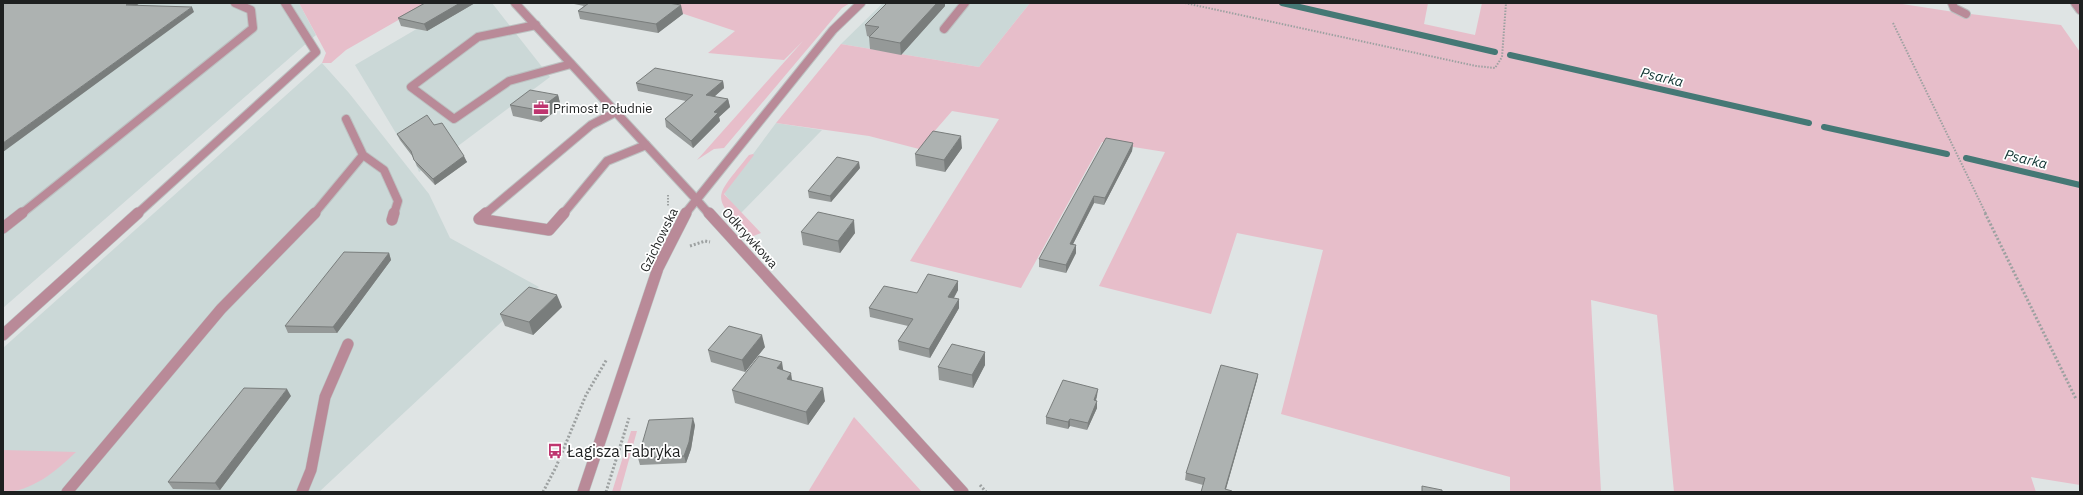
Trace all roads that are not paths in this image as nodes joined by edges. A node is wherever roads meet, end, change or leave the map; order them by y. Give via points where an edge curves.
1 (235, 3) edge
2 (285, 3) edge
3 (515, 3) edge
4 (861, 3) edge
5 (965, 3) edge
6 (1952, 3) edge
7 (2075, 3) edge
8 (2080, 10) edge
9 (1966, 14) dead end
10 (536, 25) junction
11 (944, 29) dead end
12 (571, 64) junction
13 (616, 112) junction
14 (346, 119) dead end
15 (646, 145) junction
16 (363, 155) junction
17 (696, 199) junction
18 (392, 220) dead end
19 (3, 228) edge
20 (3, 335) edge
21 (348, 344) dead end
22 (67, 492) edge
23 (302, 492) edge
24 (583, 492) edge
25 (963, 492) edge

1 - 19 street via 251,10 253,28
2 - 20 street via 316,52
3 - 10 street, Odkrywkowa
4 - 17 street, Gzichowska via 832,30
5 - 11 street
6 - 9 street via 1954,8
7 - 8 street
10 - 12 street, Odkrywkowa
10 - 12 street via 478,37 411,87 454,119 509,81
12 - 13 street, Odkrywkowa
13 - 15 street, Odkrywkowa
13 - 15 street via 591,126 479,219 549,230 607,161
14 - 16 street
15 - 17 street, Odkrywkowa
16 - 18 street via 384,170 398,202
16 - 22 street via 321,208 221,309
17 - 24 street, Gzichowska via 681,220 658,268
17 - 25 street, Odkrywkowa
21 - 23 street via 325,397 312,470

